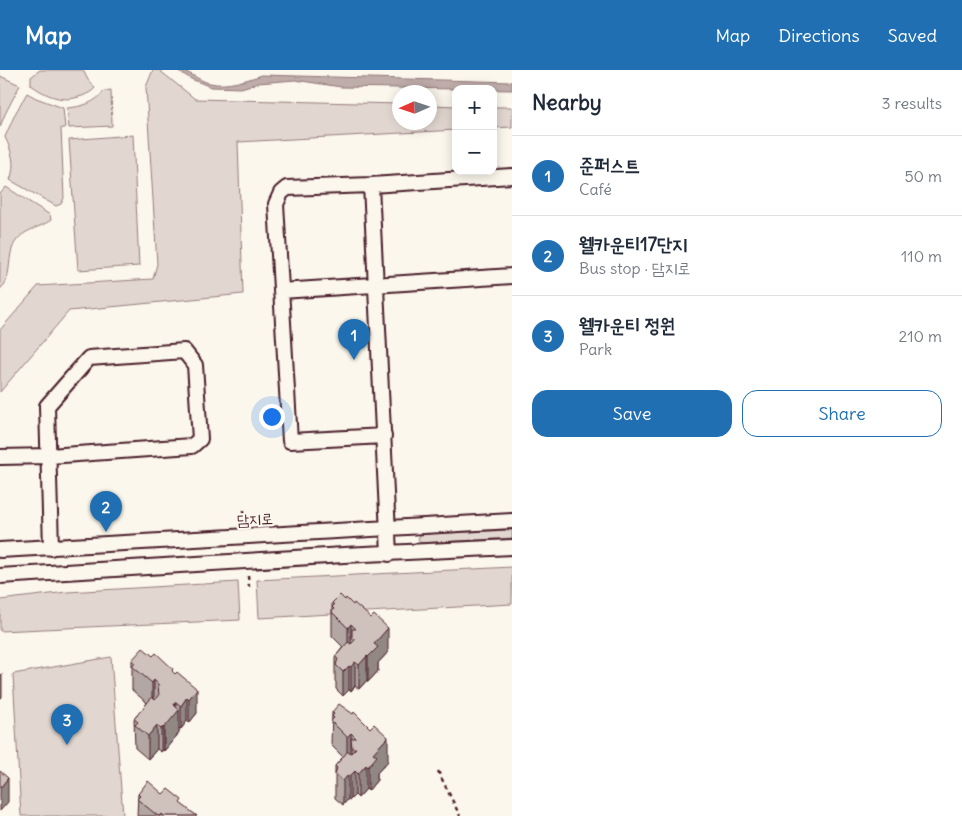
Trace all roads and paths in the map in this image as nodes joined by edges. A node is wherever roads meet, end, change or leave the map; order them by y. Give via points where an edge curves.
1 (512, 176) edge
2 (371, 185) junction
3 (512, 276) edge
4 (376, 284) junction
5 (281, 291) junction
6 (384, 436) junction
7 (49, 456) junction
8 (0, 457) edge
9 (244, 510) dead end
10 (244, 520) dead end
11 (512, 522) edge
12 (388, 529) junction
13 (51, 548) junction
14 (512, 548) edge
15 (0, 550) edge
16 (389, 554) junction
17 (0, 576) edge
18 (248, 576) dead end
19 (249, 587) dead end
20 (438, 771) dead end
21 (460, 816) edge

1 - 2 street
2 - 4 street
2 - 5 street via 287,188 281,193 276,204
3 - 4 street
4 - 5 street
4 - 6 street
5 - 6 street via 290,442
6 - 12 street
7 - 7 street via 48,406 89,358 184,351 194,365 200,439 192,446
7 - 8 street
7 - 13 street
9 - 10 path
11 - 12 street, 담지로
12 - 13 street, 담지로
12 - 16 street
13 - 15 street, 담지로
14 - 16 street
16 - 17 street
18 - 19 path
20 - 21 path

